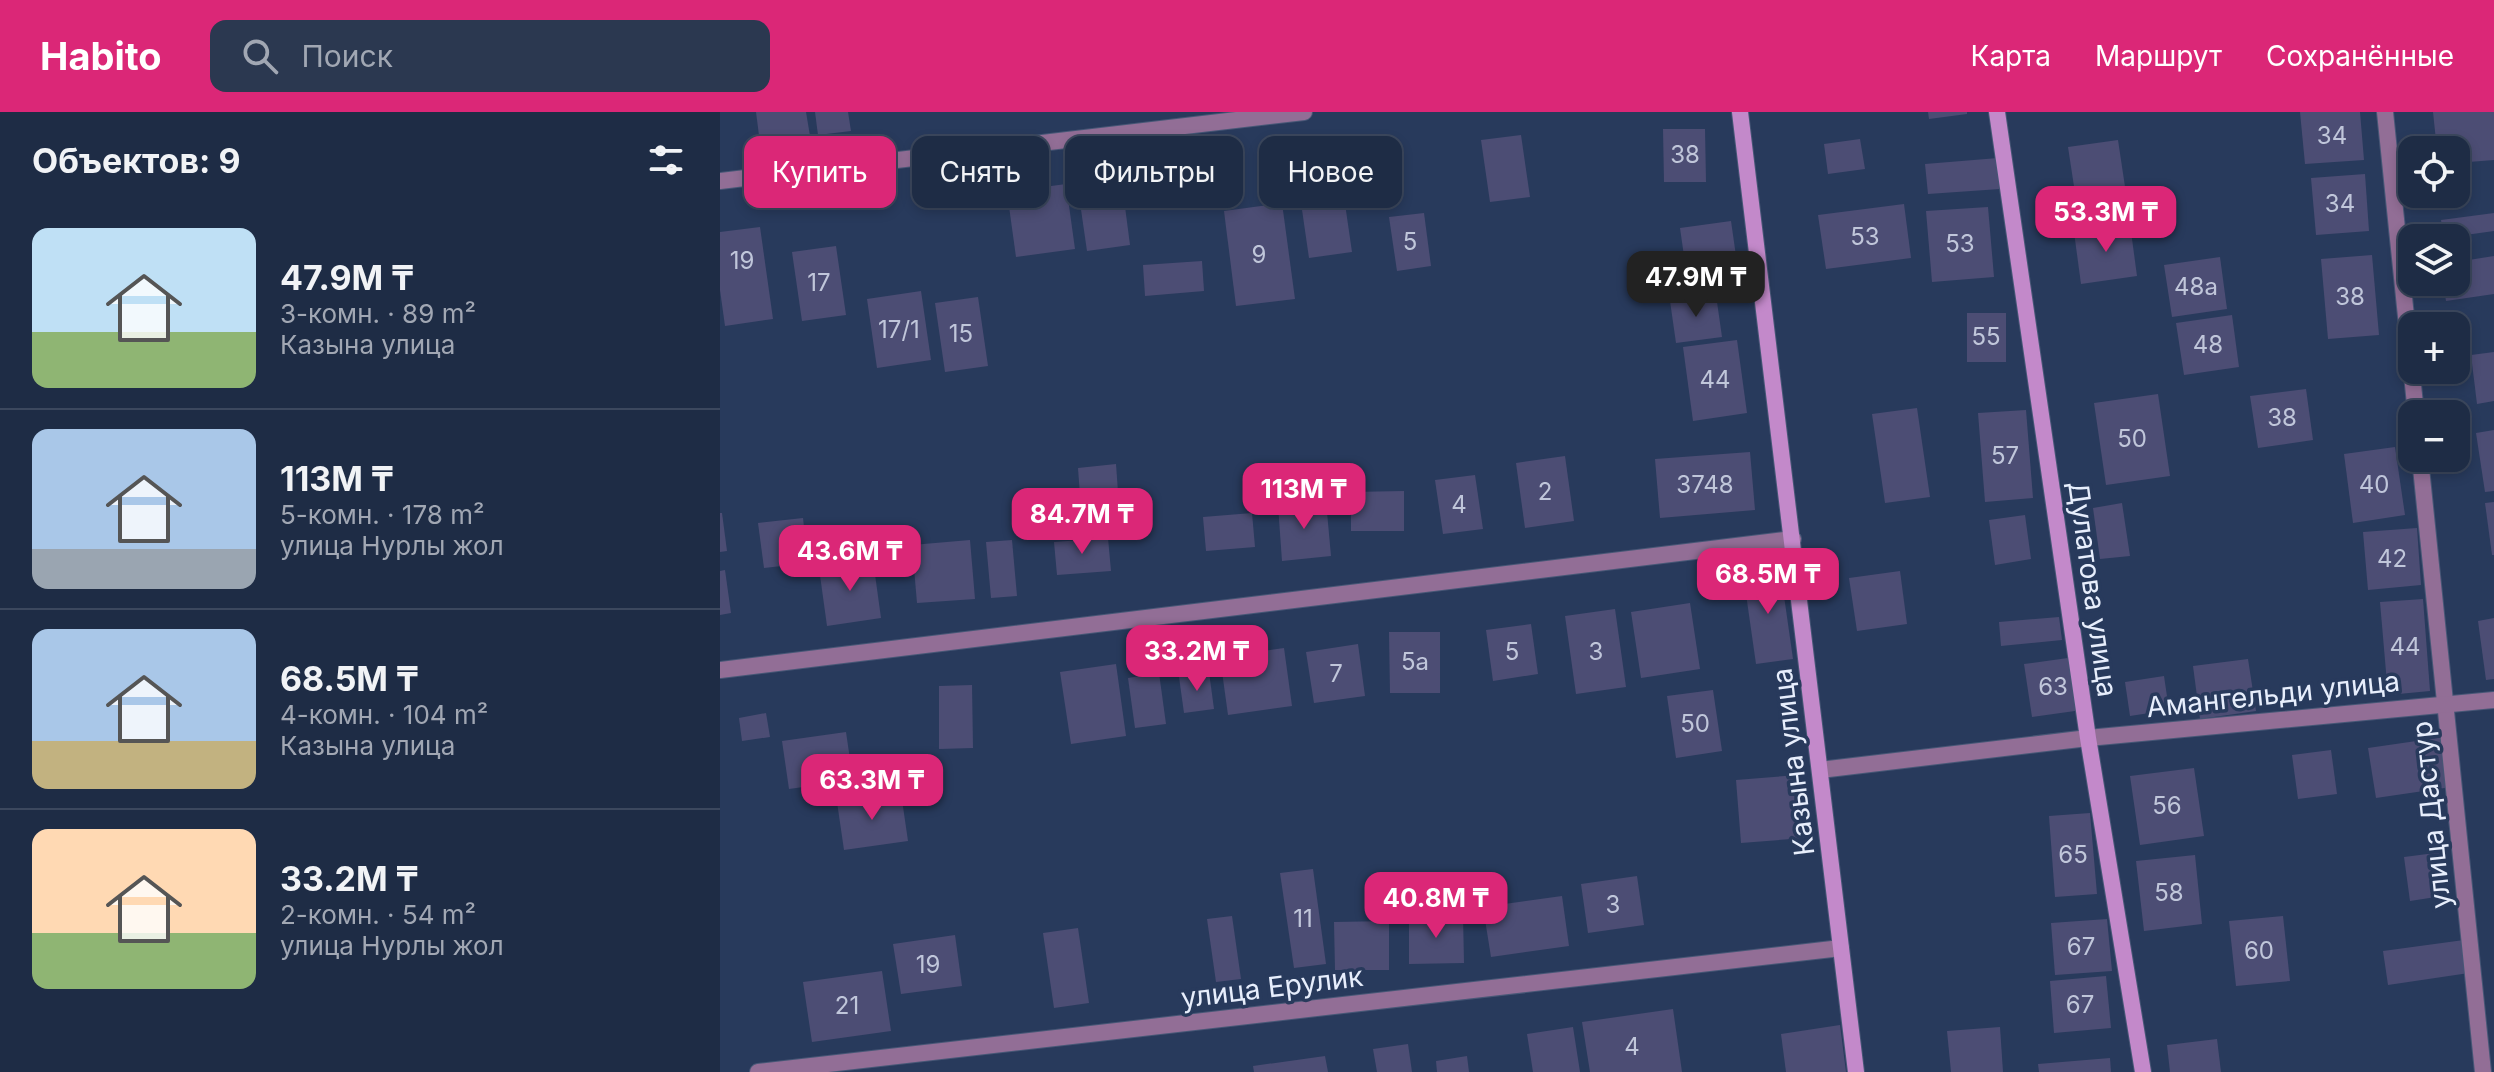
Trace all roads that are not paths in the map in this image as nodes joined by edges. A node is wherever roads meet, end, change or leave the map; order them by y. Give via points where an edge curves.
1 (1304, 112) edge
2 (1740, 112) edge
3 (1997, 112) edge
4 (2385, 112) edge
5 (720, 181) edge
6 (2415, 400) edge
7 (2421, 472) edge
8 (1793, 539) junction
9 (720, 670) edge
10 (2494, 700) edge
11 (2445, 703) junction
12 (2088, 738) junction
13 (1820, 770) junction
14 (1841, 948) junction
15 (2486, 1025) edge
16 (758, 1072) edge
17 (1856, 1072) edge
18 (2143, 1072) edge
19 (2483, 1072) edge

1 - 5 street
2 - 8 street, Казына улица
3 - 12 street, Дулатова улица
4 - 6 street
7 - 11 street, улица Дастур
8 - 9 street
8 - 13 street, Казына улица
10 - 11 street, Амангельди улица
11 - 12 street, Амангельди улица
11 - 15 street, улица Дастур
12 - 13 street, Амангельди улица
12 - 18 street, Дулатова улица
13 - 14 street, Казына улица
14 - 16 street, улица Ерулик
14 - 17 street, Казына улица
15 - 19 street, улица Дастур

